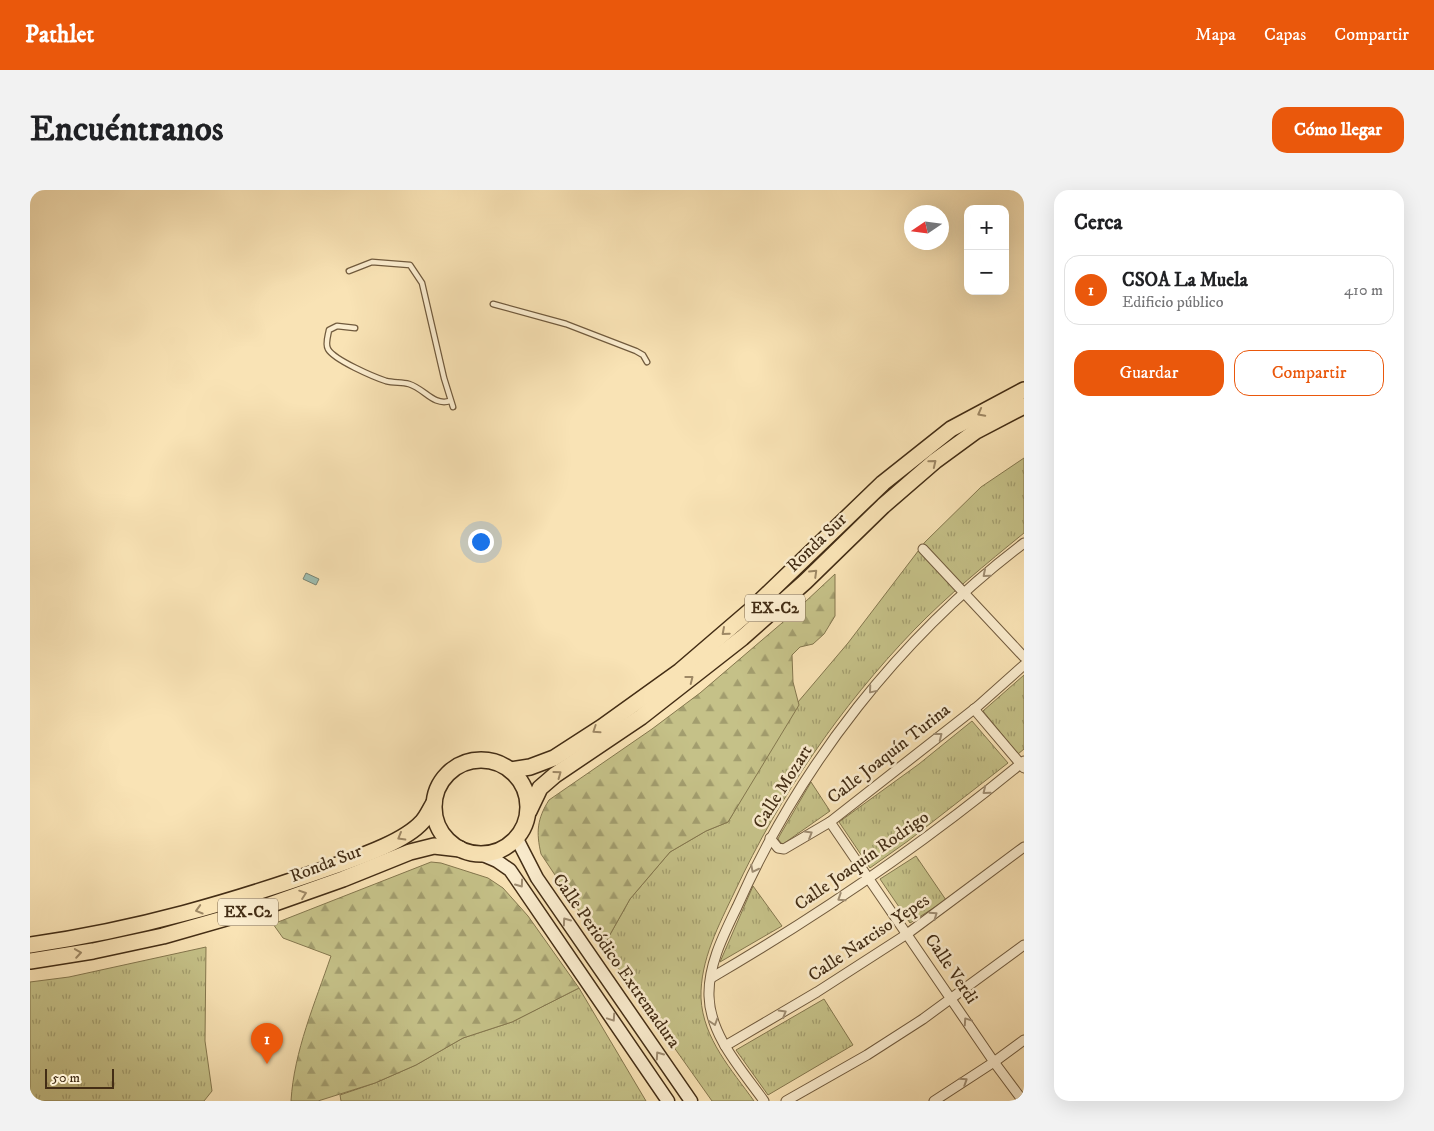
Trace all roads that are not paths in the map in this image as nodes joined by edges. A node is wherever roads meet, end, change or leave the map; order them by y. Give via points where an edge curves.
1 (349, 271) dead end
2 (493, 304) dead end
3 (355, 328) dead end
4 (647, 362) dead end
5 (1024, 390) edge
6 (450, 401) junction
7 (1024, 406) edge
8 (453, 407) dead end
9 (1024, 543) edge
10 (922, 549) dead end
11 (964, 594) junction
12 (1024, 657) edge
13 (1024, 665) edge
14 (974, 709) junction
15 (1023, 764) edge
16 (511, 770) junction
17 (434, 803) junction
18 (529, 811) junction
19 (830, 822) junction
20 (770, 838) junction
21 (516, 839) junction
22 (1024, 847) edge
23 (460, 849) junction
24 (483, 854) junction
25 (869, 879) junction
26 (907, 934) junction
27 (30, 945) edge
28 (1024, 945) edge
29 (30, 961) edge
30 (711, 978) junction
31 (952, 998) junction
32 (1024, 1040) edge
33 (725, 1046) junction
34 (994, 1062) junction
35 (668, 1101) edge
36 (690, 1101) edge
37 (764, 1101) edge
38 (786, 1101) edge
39 (934, 1101) edge
40 (1023, 1101) edge

1 - 6 lane via 372,262 410,265 422,283
2 - 4 lane via 566,324 636,351
3 - 6 lane via 337,326 329,330 328,349 335,356 386,381 422,389 437,401
5 -> 16 highway, Ronda Sur / EX-C2 via 951,429 883,482 751,610 680,671 554,758
6 - 8 lane
18 -> 7 highway, Ronda Sur / EX-C2 via 540,788 555,775 641,717 742,638 935,460 976,431
9 -> 11 street, Calle Mozart
10 - 11 street
11 - 12 street
11 -> 20 street, Calle Mozart via 914,643 858,707 812,769
13 - 14 street, Calle Joaquín Turina
14 - 15 street
19 -> 14 street, Calle Joaquín Turina
15 -> 25 street, Calle Joaquín Rodrigo
16 - 17 highway, EX-C2 via 499,762 470,760 445,776 437,789
16 - 18 highway, EX-C2 via 525,788
17 - 23 highway, EX-C2 via 440,830
17 -> 27 highway, Ronda Sur / EX-C2 via 422,823 387,845 264,891 171,918 106,933
18 - 21 highway, EX-C2
20 -> 19 street, Calle Joaquín Turina via 778,848 784,849
19 - 25 street, Calle Verdi
20 -> 30 street, Calle Mozart via 719,946
21 - 24 highway via 501,850
36 -> 21 main road, Calle Periódico Extremadura via 537,878
26 -> 22 street, Calle Narciso Yepes
23 - 24 highway, EX-C2
29 -> 23 highway, Ronda Sur / EX-C2 via 163,936 252,911 410,852 434,846
24 -> 35 main road, Calle Periódico Extremadura via 510,870
25 - 26 street, Calle Verdi
25 -> 30 street, Calle Joaquín Rodrigo
26 - 31 street, Calle Verdi
33 -> 26 street, Calle Narciso Yepes via 810,997
28 - 31 street
30 -> 33 street, Calle Mozart via 708,995 712,1016
34 -> 31 street, Calle Verdi
31 - 38 street via 867,1054
32 - 34 street
33 - 37 street, Calle Mozart
39 -> 34 street
34 - 40 street, Calle Verdi

